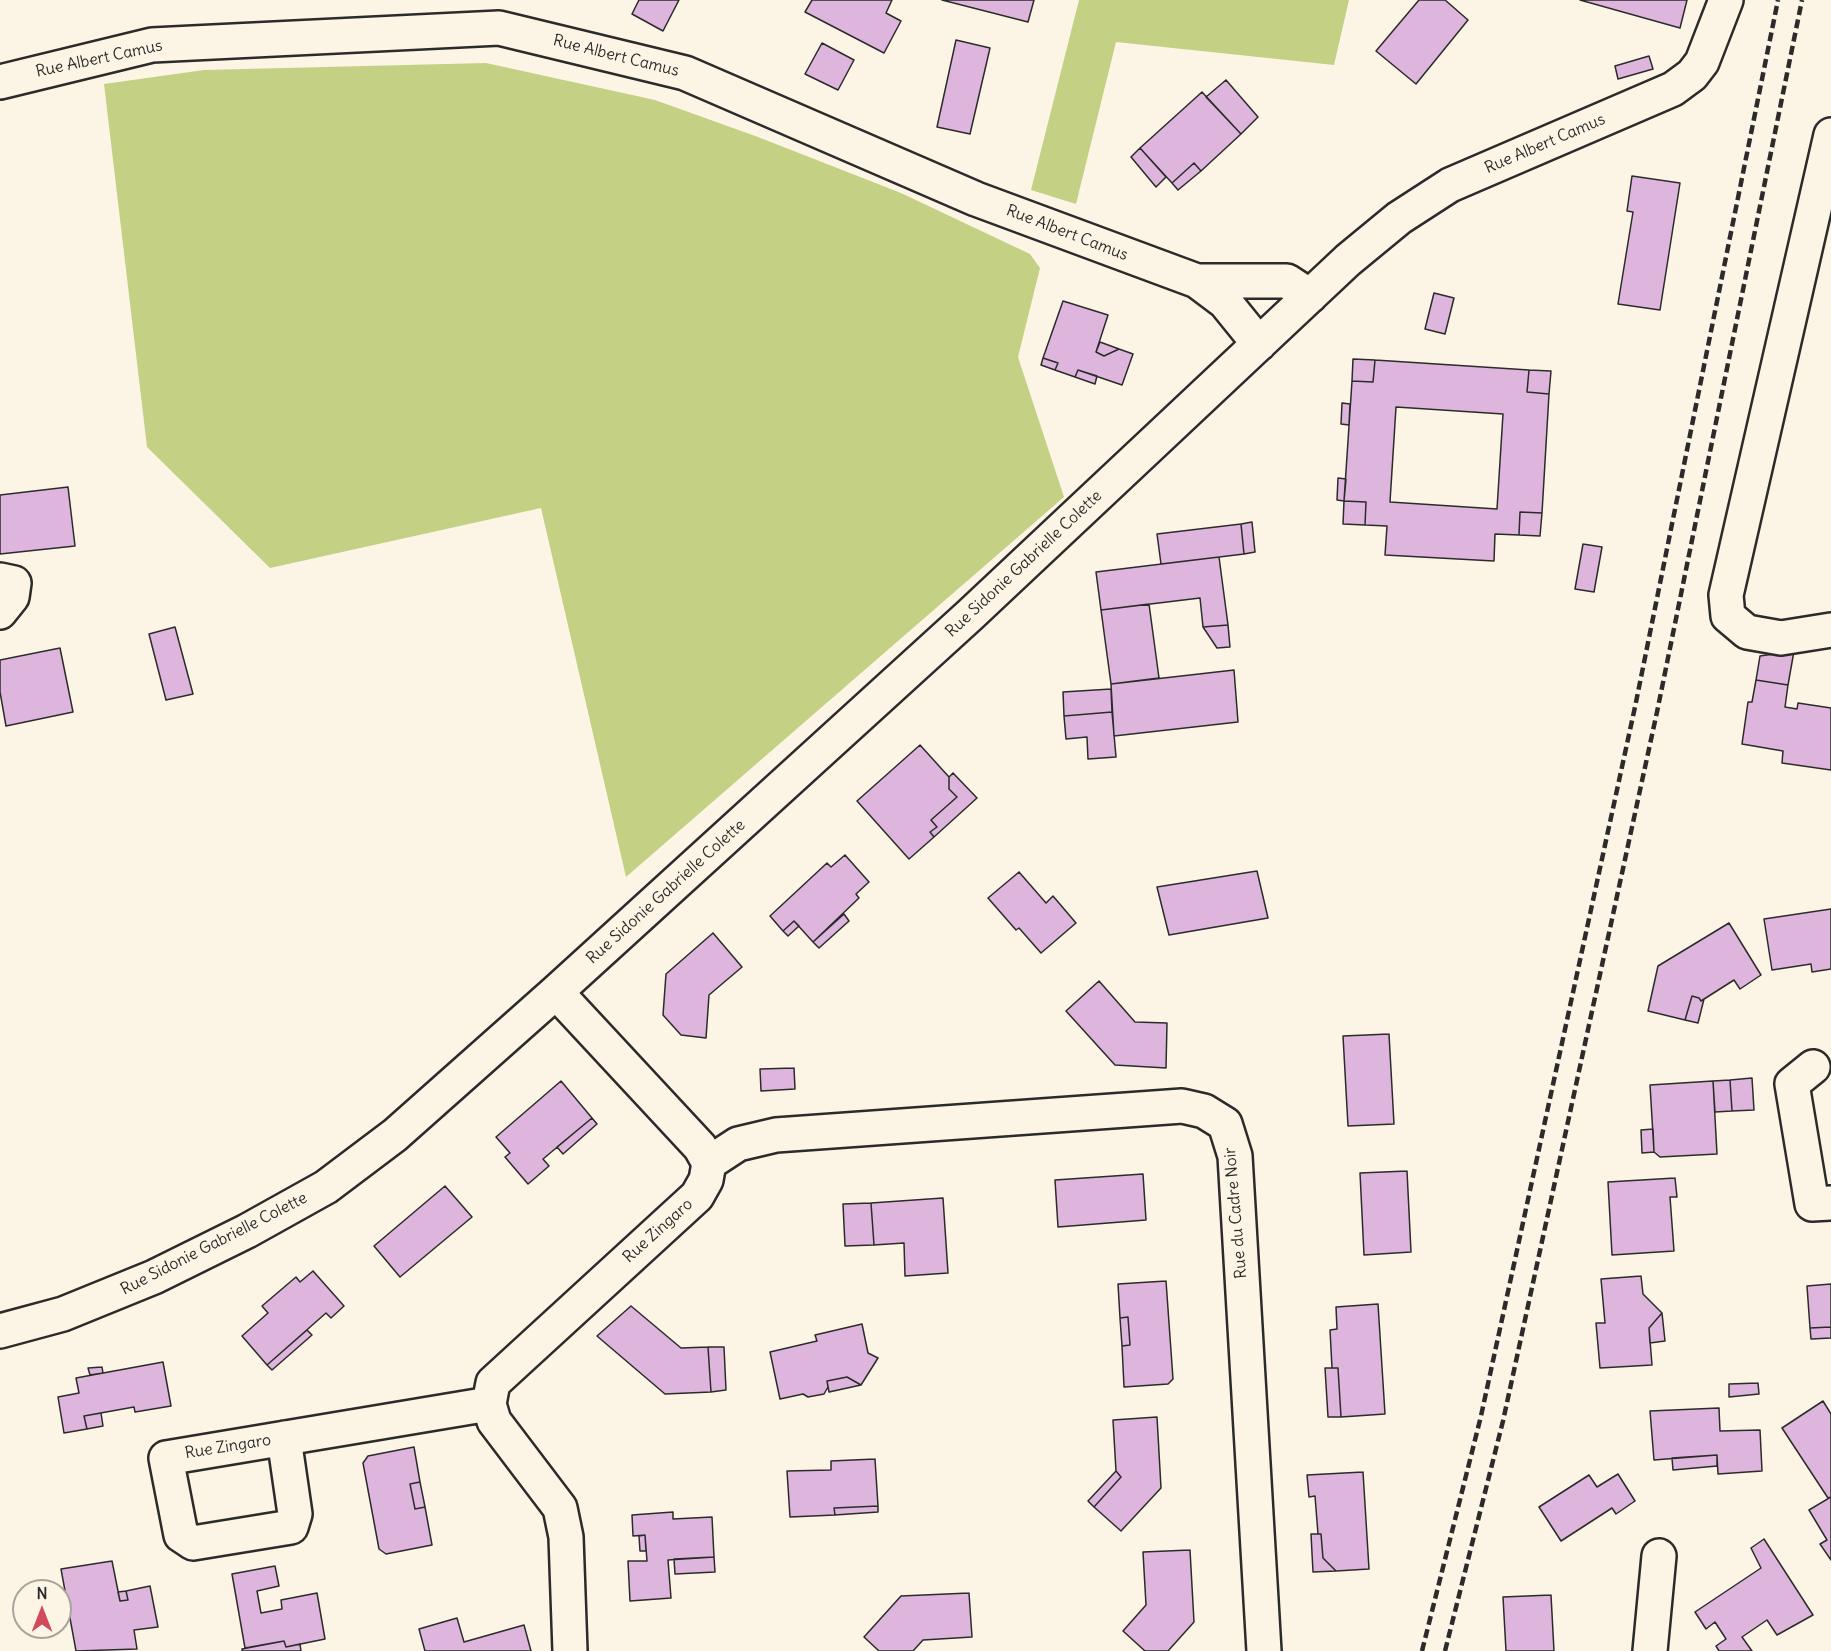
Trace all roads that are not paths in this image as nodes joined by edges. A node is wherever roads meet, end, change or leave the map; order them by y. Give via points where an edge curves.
1 (1726, 0) edge
2 (0, 82) edge
3 (1831, 135) edge
4 (1197, 281) junction
5 (1310, 297) junction
6 (1259, 344) junction
7 (0, 580) edge
8 (0, 612) edge
9 (1831, 630) edge
10 (556, 992) junction
11 (1813, 1067) dead end
12 (709, 1163) junction
13 (1831, 1203) edge
14 (0, 1331) edge
15 (489, 1404) junction
16 (284, 1438) dead end
17 (1659, 1556) dead end
18 (570, 1651) edge
19 (1264, 1651) edge
20 (1650, 1651) edge

1 - 5 street, Rue Albert Camus via 1702,62 1673,89 1449,185 1399,218
2 - 4 street, Rue Albert Camus via 152,45 499,28 686,73 976,198
3 - 9 street via 1726,595 1728,616 1747,632 1781,638
4 - 5 street, Rue Albert Camus via 1287,281
4 - 6 street, Rue Albert Camus via 1225,302
5 - 6 street, Rue Albert Camus
6 - 10 street, Rue Sidonie Gabrielle Colette via 962,623
7 - 8 street via 14,584 12,597
10 - 12 street via 700,1148
10 - 14 street, Rue Sidonie Gabrielle Colette via 395,1135 326,1187 154,1277 63,1314
11 - 13 street via 1792,1084 1812,1204
12 - 15 street, Rue Zingaro via 697,1196 493,1383
12 - 19 street, Rue du Cadre Noir via 738,1144 776,1136 1182,1106 1204,1111 1225,1124 1235,1156
15 - 16 street, Rue Zingaro
15 - 18 street via 494,1421 560,1508 566,1537
17 - 20 street

